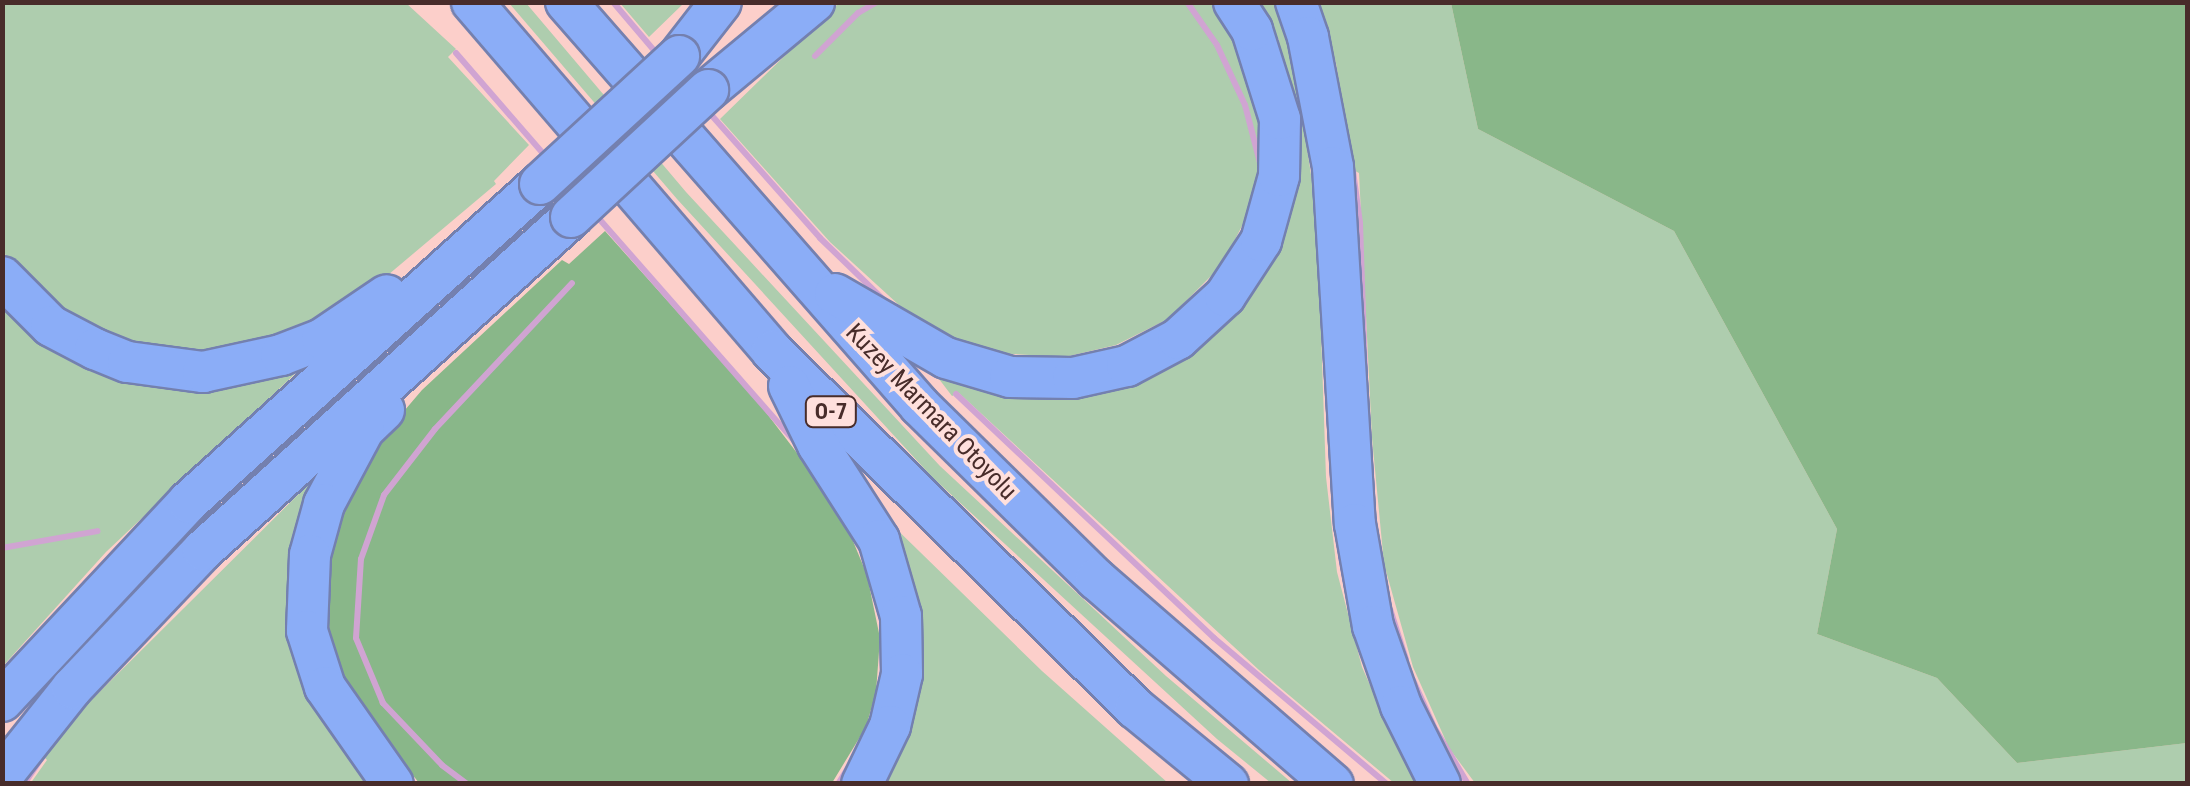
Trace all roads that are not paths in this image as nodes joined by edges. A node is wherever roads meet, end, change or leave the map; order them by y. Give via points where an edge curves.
1 (443, 2) edge
2 (472, 2) edge
3 (721, 2) edge
4 (790, 2) edge
5 (814, 2) edge
6 (1234, 2) edge
7 (1296, 2) edge
8 (567, 3) edge
9 (520, 60) junction
10 (708, 90) junction
11 (540, 184) junction
12 (571, 217) junction
13 (797, 270) junction
14 (2, 278) edge
15 (772, 351) junction
16 (2, 702) edge
17 (2, 776) edge
18 (394, 784) edge
19 (862, 784) edge
20 (1228, 784) edge
21 (1333, 784) edge
22 (1440, 784) edge

1 - 9 highway
2 - 9 highway, O-7
3 - 11 highway, bridge via 680,56
4 - 10 highway
5 - 10 highway
6 - 13 highway via 1252,30 1280,119 1279,176 1260,241 1226,296 1178,340 1128,366 1073,378 1010,377 946,358
7 - 22 highway via 1333,167 1350,470 1373,626 1401,706
8 - 13 highway, Kuzey Marmara Otoyolu
9 - 15 highway, O-7
10 - 12 highway, bridge
11 - 14 highway via 322,339 203,372 128,362 95,349 51,326
11 - 16 highway via 188,502
12 - 17 highway via 203,550 72,688
12 - 18 highway via 364,429 324,504 310,555 307,631 325,687
13 - 21 highway, Kuzey Marmara Otoyolu via 920,406 1096,579
15 - 19 highway via 818,445 879,540 902,616 902,674 890,726
15 - 20 highway, O-7 via 1135,708

